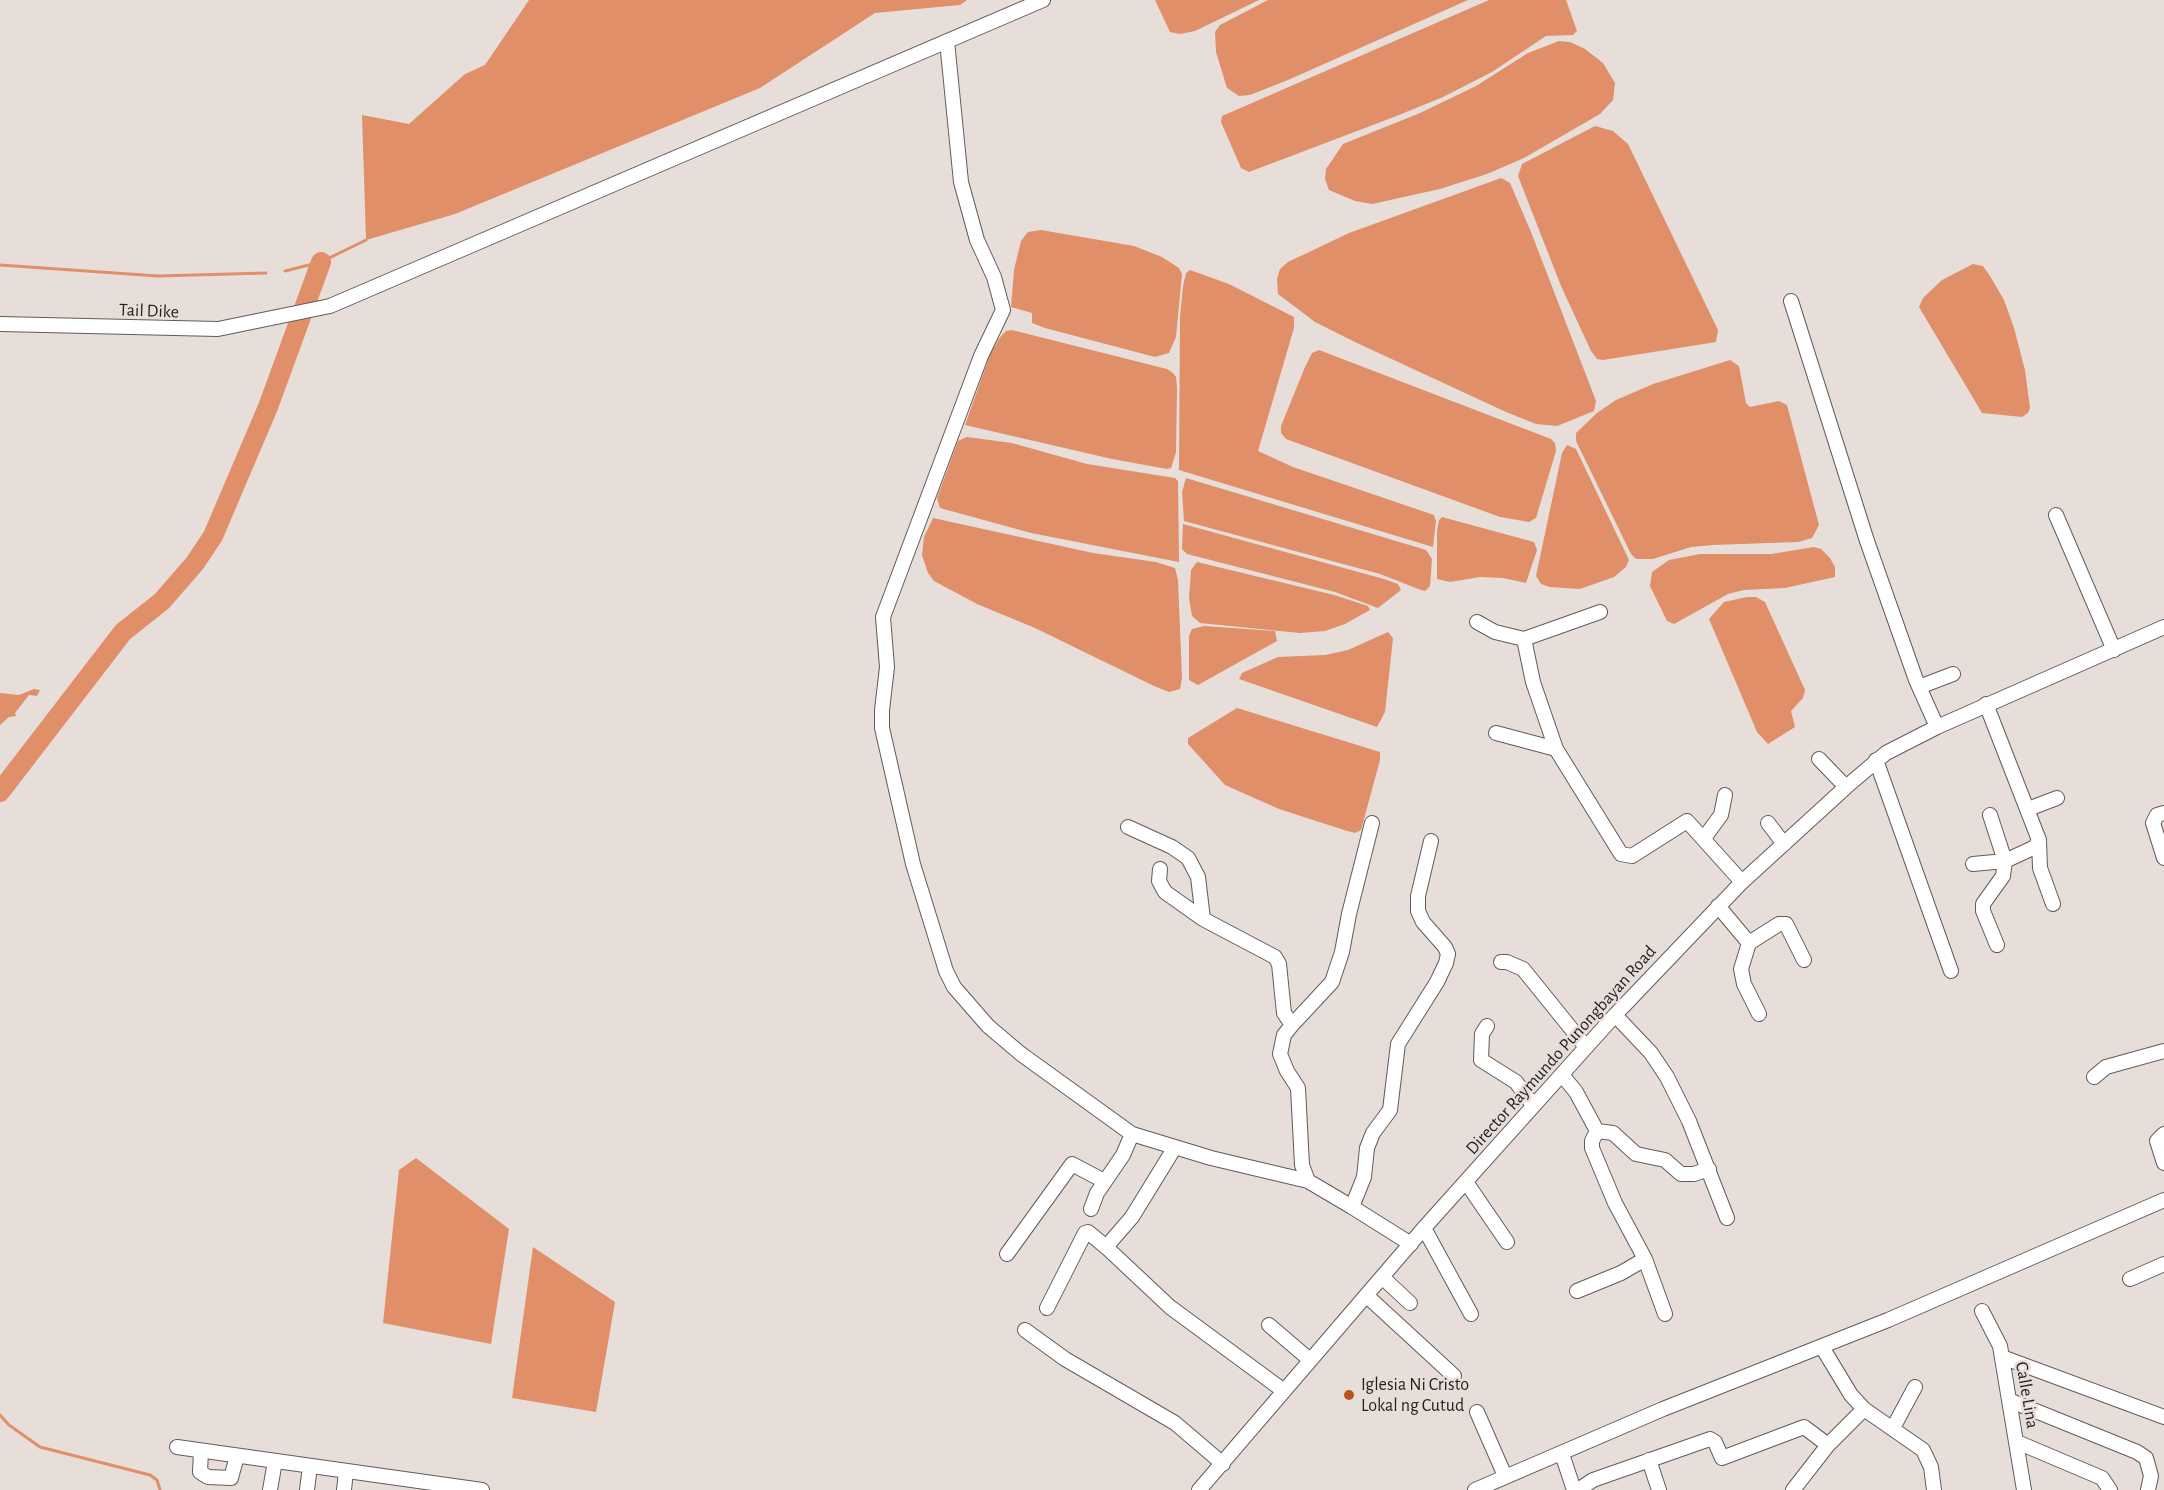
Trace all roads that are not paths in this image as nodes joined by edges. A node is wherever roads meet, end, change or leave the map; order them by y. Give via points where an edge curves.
1 (1043, 0) edge
2 (947, 41) junction
3 (1791, 301) dead end
4 (0, 324) edge
5 (2056, 515) dead end
6 (1600, 612) dead end
7 (1477, 622) dead end
8 (2164, 627) edge
9 (1524, 639) junction
10 (2114, 650) junction
11 (1953, 674) dead end
12 (1919, 687) junction
13 (1986, 704) junction
14 (1937, 727) junction
15 (1496, 733) dead end
16 (1556, 749) junction
17 (1819, 759) dead end
18 (1876, 760) junction
19 (1846, 787) junction
20 (1725, 795) dead end
21 (2057, 798) dead end
22 (2028, 809) junction
23 (2164, 813) edge
24 (1990, 815) dead end
25 (1768, 823) dead end
26 (1372, 824) dead end
27 (1128, 827) dead end
28 (1704, 838) junction
29 (2039, 840) junction
30 (1431, 841) dead end
31 (1784, 844) junction
32 (2164, 858) edge
33 (2005, 861) junction
34 (1973, 864) dead end
35 (1160, 869) dead end
36 (1742, 882) junction
37 (2053, 904) dead end
38 (1718, 906) junction
39 (1203, 919) junction
40 (1749, 943) junction
41 (1997, 945) dead end
42 (1804, 960) dead end
43 (1501, 962) dead end
44 (1951, 971) dead end
45 (1759, 1014) dead end
46 (1615, 1015) junction
47 (1292, 1025) junction
48 (1487, 1026) dead end
49 (1586, 1047) junction
50 (2164, 1051) edge
51 (1563, 1076) junction
52 (2094, 1077) dead end
53 (1533, 1105) junction
54 (1598, 1131) junction
55 (1132, 1134) junction
56 (2164, 1134) edge
57 (1175, 1147) junction
58 (2164, 1163) edge
59 (1709, 1168) junction
60 (1104, 1181) junction
61 (1308, 1181) junction
62 (1466, 1182) junction
63 (2164, 1200) edge
64 (1352, 1207) junction
65 (1091, 1209) dead end
66 (1726, 1218) dead end
67 (1424, 1228) junction
68 (1507, 1242) dead end
69 (1411, 1244) junction
70 (1106, 1247) junction
71 (1007, 1254) dead end
72 (1645, 1259) junction
73 (2164, 1264) edge
74 (1382, 1277) junction
75 (2130, 1279) dead end
76 (1577, 1292) dead end
77 (1367, 1296) junction
78 (1410, 1303) dead end
79 (1047, 1308) dead end
80 (1982, 1311) dead end
81 (1472, 1314) dead end
82 (1665, 1314) dead end
83 (1269, 1325) dead end
84 (1025, 1330) dead end
85 (1822, 1347) junction
86 (2002, 1358) junction
87 (1310, 1360) junction
88 (1454, 1376) dead end
89 (1915, 1387) dead end
90 (1284, 1391) junction
91 (2010, 1401) junction
92 (1864, 1409) junction
93 (1477, 1413) dead end
94 (2164, 1417) edge
95 (1893, 1428) junction
96 (2017, 1443) junction
97 (1828, 1445) junction
98 (177, 1447) dead end
99 (201, 1451) junction
100 (1562, 1454) junction
101 (237, 1456) junction
102 (1649, 1460) junction
103 (275, 1461) junction
104 (1223, 1464) junction
105 (310, 1466) junction
106 (346, 1471) junction
107 (1505, 1476) junction
108 (381, 1483) edge
109 (417, 1486) edge
110 (452, 1488) edge
111 (270, 1490) edge
112 (307, 1490) edge
113 (344, 1490) edge
114 (482, 1490) edge
115 (1199, 1490) edge
116 (1475, 1490) edge
117 (1576, 1490) edge
118 (1659, 1490) edge
119 (1793, 1490) edge
120 (1934, 1490) edge
121 (2024, 1490) edge
122 (2110, 1490) edge
123 (2148, 1490) edge

1 - 2 street, Tail Dike
2 - 4 street, Tail Dike via 372,290 301,313 218,329 191,330
2 - 55 street via 961,182 1003,310 981,356 883,618 887,667 882,728 914,864 946,971 964,1000 988,1026
3 - 12 street via 1867,541
5 - 10 street
6 - 9 street
7 - 9 street via 1495,632
8 - 10 street, Director Raymundo Punongbayan Road
9 - 16 street via 1533,682
10 - 13 street, Director Raymundo Punongbayan Road
11 - 12 street
12 - 14 street
13 - 14 street, Director Raymundo Punongbayan Road
13 - 22 street
14 - 18 street, Director Raymundo Punongbayan Road
15 - 16 street
16 - 28 street via 1621,854 1632,856 1685,822 1690,822
17 - 19 street
18 - 19 street, Director Raymundo Punongbayan Road
18 - 44 street
19 - 31 street, Director Raymundo Punongbayan Road
20 - 28 street via 1721,815
21 - 22 street
22 - 29 street
23 - 32 street via 2157,815 2153,823
24 - 33 street
25 - 31 street
26 - 47 street via 1332,982
27 - 39 street via 1188,858 1198,877
28 - 36 street
29 - 33 street via 2035,847
29 - 37 street via 2040,868
30 - 64 street via 1418,911 1448,954 1437,982 1398,1044 1390,1110 1367,1148 1364,1177
31 - 36 street, Director Raymundo Punongbayan Road
33 - 34 street
33 - 41 street via 2003,876 1983,906
35 - 39 street via 1158,881 1165,892
36 - 38 street, Director Raymundo Punongbayan Road
38 - 40 street
38 - 46 street, Director Raymundo Punongbayan Road
39 - 47 street via 1275,957 1284,1013
40 - 42 street via 1779,924 1786,924
40 - 45 street via 1741,969
43 - 49 street via 1523,969
46 - 49 street, Director Raymundo Punongbayan Road
46 - 59 street via 1651,1053 1667,1077
47 - 61 street via 1284,1035 1280,1054 1298,1088 1302,1165
48 - 53 street via 1482,1034 1481,1060 1516,1082
49 - 51 street, Director Raymundo Punongbayan Road
50 - 52 street via 2106,1067
51 - 53 street, Director Raymundo Punongbayan Road
51 - 54 street
53 - 62 street, Director Raymundo Punongbayan Road
54 - 59 street via 1613,1134 1636,1154 1665,1160 1681,1174
54 - 72 street via 1592,1148
55 - 57 street
55 - 60 street via 1123,1155
56 - 58 street via 2157,1140
57 - 61 street
57 - 70 street via 1132,1217
59 - 66 street
60 - 65 street
60 - 71 street via 1072,1164
61 - 64 street
62 - 67 street, Director Raymundo Punongbayan Road
62 - 68 street
63 - 85 street
64 - 69 street
67 - 69 street, Director Raymundo Punongbayan Road
67 - 81 street
69 - 74 street, Director Raymundo Punongbayan Road
70 - 79 street via 1085,1233
70 - 90 street via 1170,1307
72 - 76 street
72 - 82 street
73 - 75 street
74 - 77 street, Director Raymundo Punongbayan Road
74 - 78 street
77 - 87 street, Director Raymundo Punongbayan Road
77 - 88 street
80 - 86 street, Calle Lina
83 - 87 street
84 - 104 street via 1065,1359 1174,1423
85 - 92 street
85 - 100 street via 1663,1409
86 - 91 street, Calle Lina
86 - 94 street
87 - 90 street, Director Raymundo Punongbayan Road
89 - 95 street
90 - 104 street, Director Raymundo Punongbayan Road
91 - 96 street, Calle Lina
91 - 123 street via 2137,1452 2146,1458 2151,1476
92 - 95 street
92 - 97 street
93 - 107 street
95 - 120 street via 1923,1450
96 - 121 street, Calle Lina
96 - 122 street via 2102,1478
97 - 102 street via 1804,1427 1728,1457 1722,1458 1710,1439
97 - 119 street
98 - 99 street
99 - 101 street
99 - 101 street via 200,1472 208,1478 231,1478
100 - 107 street
100 - 117 street
101 - 103 street
102 - 117 street
102 - 118 street
103 - 105 street
103 - 111 street
104 - 115 street, Director Raymundo Punongbayan Road
105 - 106 street
105 - 112 street
106 - 108 street
106 - 113 street
107 - 116 street
108 - 109 street
109 - 110 street
110 - 114 street

